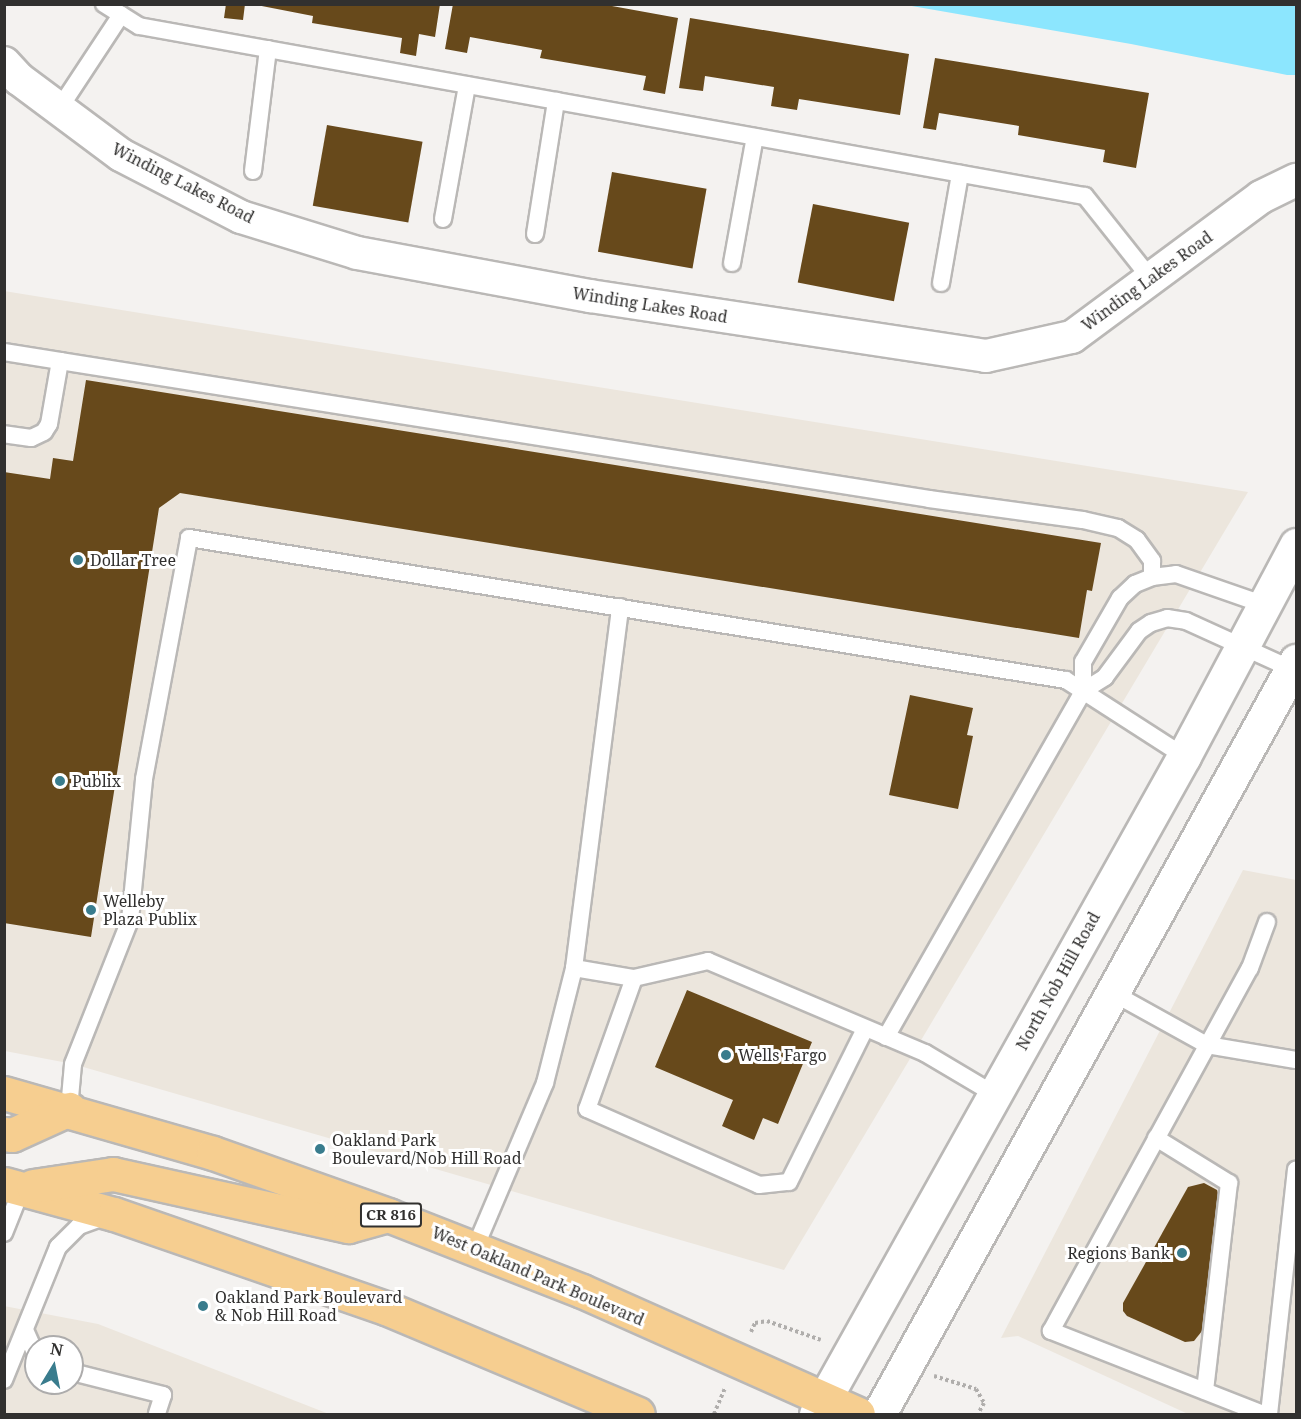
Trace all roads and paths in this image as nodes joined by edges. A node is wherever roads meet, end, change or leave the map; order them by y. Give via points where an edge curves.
1 (104, 4) edge
2 (121, 15) junction
3 (267, 49) junction
4 (4, 63) edge
5 (467, 85) junction
6 (556, 101) junction
7 (59, 109) junction
8 (755, 137) junction
9 (253, 171) dead end
10 (960, 174) junction
11 (1296, 180) edge
12 (443, 219) dead end
13 (535, 234) dead end
14 (732, 263) dead end
15 (1151, 279) junction
16 (941, 283) dead end
17 (4, 352) edge
18 (60, 361) junction
19 (4, 434) edge
20 (1296, 545) edge
21 (1152, 577) junction
22 (1265, 605) junction
23 (620, 607) junction
24 (1244, 646) junction
25 (1295, 667) edge
26 (1083, 691) junction
27 (1184, 756) junction
28 (1267, 922) dead end
29 (574, 968) junction
30 (634, 978) junction
31 (1113, 993) junction
32 (865, 1029) junction
33 (886, 1036) junction
34 (1207, 1045) junction
35 (1296, 1060) edge
36 (4, 1093) edge
37 (994, 1094) junction
38 (69, 1109) junction
39 (4, 1134) edge
40 (1156, 1138) junction
41 (1296, 1169) edge
42 (13, 1186) edge
43 (114, 1214) junction
44 (388, 1215) junction
45 (4, 1233) edge
46 (475, 1248) junction
47 (24, 1330) junction
48 (26, 1335) edge
49 (84, 1374) edge
50 (4, 1380) edge
51 (1205, 1391) junction
52 (820, 1407) edge
53 (157, 1414) edge
54 (638, 1414) edge
55 (858, 1414) edge
56 (879, 1414) edge
57 (1263, 1414) edge
58 (1269, 1414) edge

1 - 2 lane
2 - 3 lane via 139,26
2 - 7 lane
3 - 5 lane
3 - 9 lane
4 - 7 street, Winding Lakes Road
5 - 6 lane
5 - 12 lane
6 - 8 lane
6 - 13 lane
7 - 15 street, Winding Lakes Road via 121,155 241,217 357,253 590,296 986,356 1072,337
8 - 10 lane
8 - 14 lane
10 - 15 lane via 1085,196
10 - 16 lane
11 - 15 street, Winding Lakes Road via 1261,197
17 - 18 lane
18 - 19 lane via 49,424 44,432 31,438
18 - 21 lane via 1083,520 1118,528 1137,540 1152,561
20 - 22 main road, North Nob Hill Road
21 - 22 lane via 1176,574
21 - 26 lane via 1135,584 1120,598 1083,662
22 - 24 main road, North Nob Hill Road
23 - 26 lane via 1066,680
23 - 29 lane
23 - 38 lane via 189,537 144,779 130,920 73,1064
24 - 25 lane
24 - 26 lane via 1186,621 1167,618 1139,631 1105,677
24 - 27 main road, North Nob Hill Road
25 - 31 main road
26 - 27 lane
26 - 33 lane
27 - 37 main road, North Nob Hill Road
28 - 34 lane via 1250,968
29 - 30 lane
29 - 46 lane via 545,1083
30 - 32 lane via 708,961
30 - 32 lane via 587,1109 759,1185 789,1182
31 - 34 lane
31 - 56 main road
32 - 33 lane
33 - 37 lane via 925,1053
34 - 35 lane
34 - 40 lane
36 - 38 main road, West Oakland Park Boulevard / CR 816
37 - 52 main road, North Nob Hill Road
38 - 39 main road via 12,1135
38 - 44 main road, West Oakland Park Boulevard / CR 816 via 213,1153
40 - 51 lane via 1229,1183
40 - 51 lane via 1051,1331
41 - 58 lane
42 - 43 main road
42 - 44 main road via 113,1174 348,1226
42 - 45 lane
43 - 47 lane via 79,1226 58,1247
43 - 54 main road via 386,1308
44 - 46 main road, West Oakland Park Boulevard / CR 816
46 - 52 main road, West Oakland Park Boulevard / CR 816 via 582,1291
47 - 48 lane
47 - 50 lane
49 - 53 lane via 163,1395
51 - 57 lane
52 - 55 main road, West Oakland Park Boulevard / CR 816

